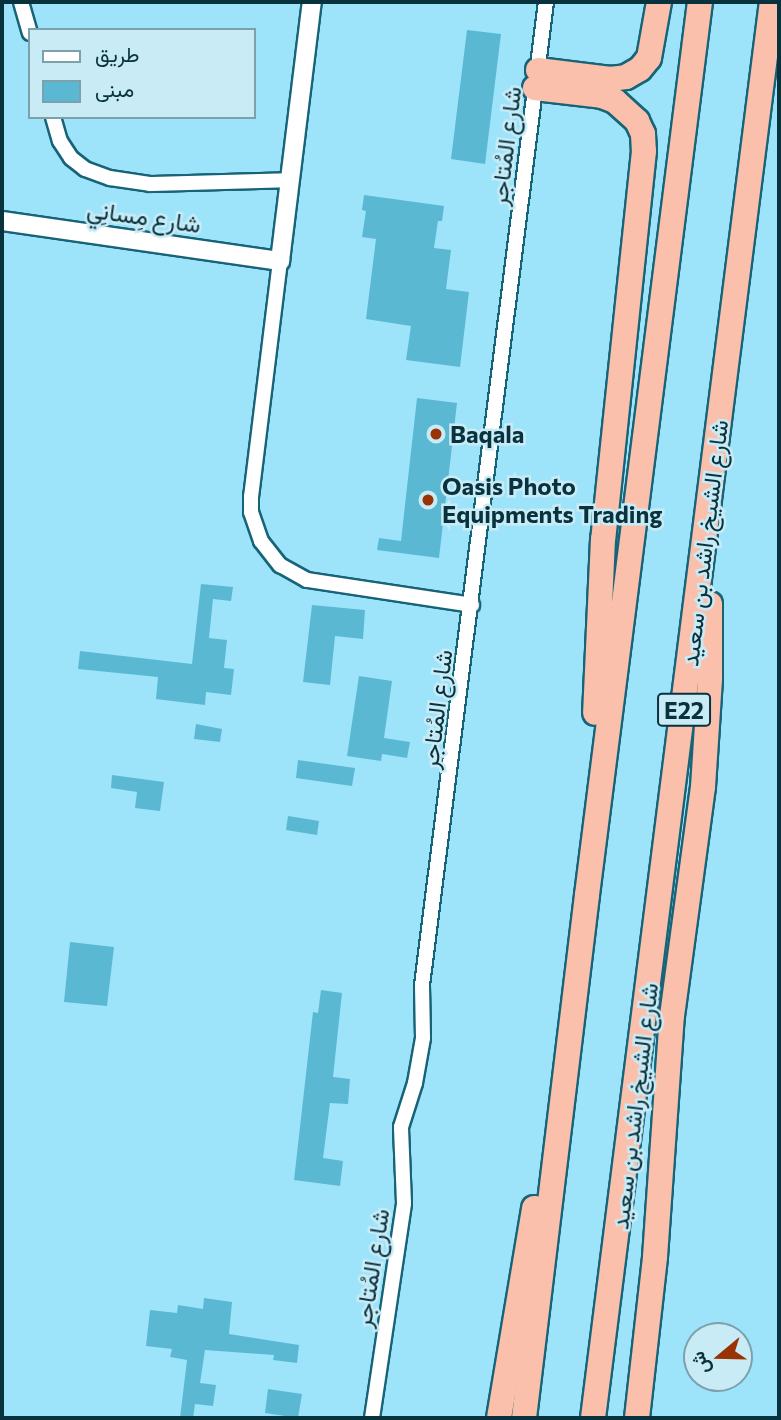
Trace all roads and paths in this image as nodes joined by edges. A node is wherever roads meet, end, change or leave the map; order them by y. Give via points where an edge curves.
1 (21, 2) edge
2 (312, 2) edge
3 (546, 2) edge
4 (659, 2) edge
5 (700, 2) edge
6 (772, 2) edge
7 (29, 28) edge
8 (537, 79) junction
9 (54, 119) edge
10 (289, 180) junction
11 (2, 221) edge
12 (280, 261) junction
13 (706, 527) junction
14 (472, 605) junction
15 (587, 895) junction
16 (581, 949) junction
17 (372, 1418) edge
18 (499, 1418) edge
19 (524, 1418) edge
20 (593, 1418) edge
21 (637, 1418) edge

1 - 7 street
2 - 10 street
3 - 8 street, شارع المُتاجر
4 - 8 highway via 649,58 640,69 610,79
5 - 15 highway
6 - 13 highway, شارع الشيخ راشد بن سعيد / E22
8 - 14 street, شارع المُتاجر
8 - 15 highway via 615,101 637,121 644,151 603,539
9 - 10 street via 71,158 110,178 150,184
10 - 12 street
11 - 12 street, شارع مِسانِي
12 - 14 street via 251,496 261,541 280,565 307,580
13 - 20 highway, شارع الشيخ راشد بن سعيد / E22
13 - 21 highway via 710,678 703,787 671,1016
14 - 17 street, شارع المُتاجر via 422,985 423,1038 401,1127 404,1203
15 - 16 highway
16 - 18 highway
16 - 19 highway

